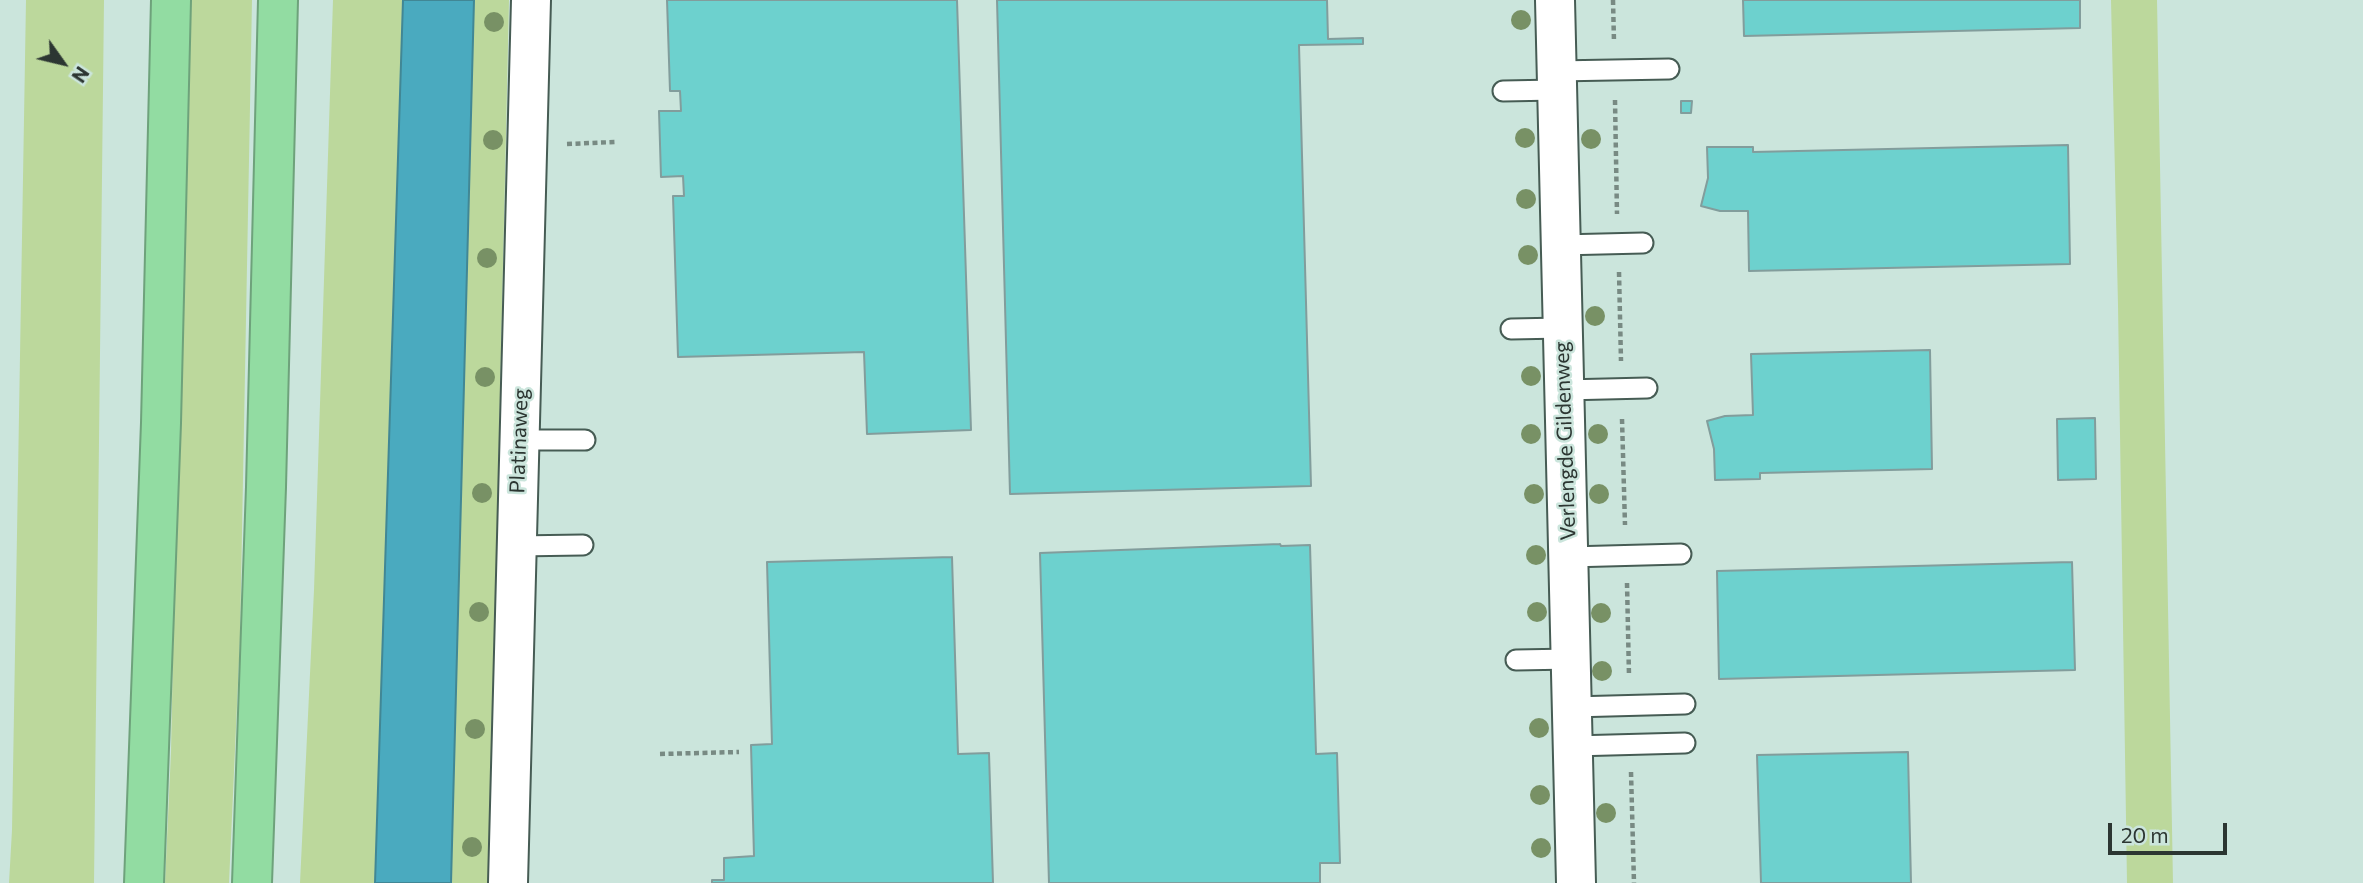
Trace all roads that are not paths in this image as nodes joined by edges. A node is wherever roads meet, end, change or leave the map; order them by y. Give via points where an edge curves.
1 (171, 0) edge
2 (278, 0) edge
3 (531, 0) edge
4 (1555, 0) edge
5 (1669, 69) dead end
6 (1556, 81) junction
7 (1503, 91) dead end
8 (1643, 243) dead end
9 (1560, 245) junction
10 (1562, 328) junction
11 (1511, 329) dead end
12 (1647, 388) dead end
13 (1564, 390) junction
14 (519, 440) junction
15 (585, 440) dead end
16 (583, 545) dead end
17 (516, 546) junction
18 (1681, 554) dead end
19 (1569, 557) junction
20 (1571, 659) junction
21 (1517, 660) dead end
22 (1685, 704) dead end
23 (1572, 707) junction
24 (1685, 743) dead end
25 (1573, 746) junction
26 (144, 883) edge
27 (252, 883) edge
28 (508, 883) edge
29 (1576, 883) edge

1 - 26 highway
2 - 27 highway
3 - 14 street, Platinaweg
4 - 6 street, Verlengde Gildenweg
5 - 6 lane via 1614,70
6 - 7 lane
6 - 9 street, Verlengde Gildenweg
8 - 9 lane
9 - 10 street, Verlengde Gildenweg
10 - 11 lane
10 - 13 street, Verlengde Gildenweg
12 - 13 lane
13 - 19 street, Verlengde Gildenweg
14 - 15 lane
14 - 17 street, Platinaweg
16 - 17 lane
17 - 28 street, Platinaweg
18 - 19 lane
19 - 20 street, Verlengde Gildenweg
20 - 21 lane
20 - 23 street, Verlengde Gildenweg
22 - 23 lane
23 - 25 street, Verlengde Gildenweg
24 - 25 lane
25 - 29 street, Verlengde Gildenweg

